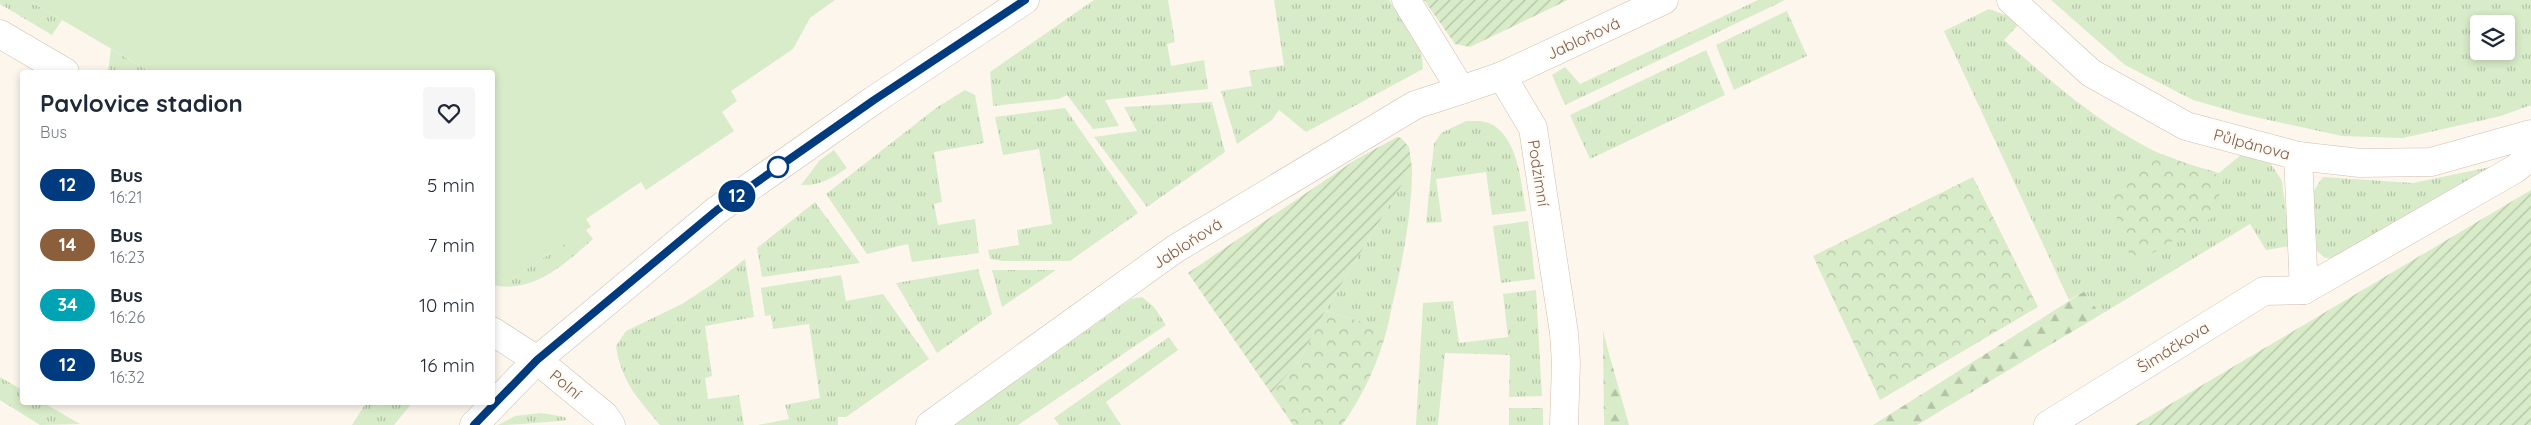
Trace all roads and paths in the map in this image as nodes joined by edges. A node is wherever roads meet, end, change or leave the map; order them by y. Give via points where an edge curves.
1 (1025, 0) edge
2 (1406, 0) edge
3 (1664, 0) edge
4 (2010, 0) edge
5 (0, 34) edge
6 (62, 70) edge
7 (1502, 76) junction
8 (1461, 90) junction
9 (2531, 134) edge
10 (2298, 156) junction
11 (2531, 156) edge
12 (2304, 290) junction
13 (495, 333) edge
14 (537, 360) junction
15 (495, 403) edge
16 (493, 405) edge
17 (474, 425) edge
18 (611, 425) edge
19 (930, 425) edge
20 (1564, 425) edge
21 (2048, 425) edge

1 - 14 street via 717,210
2 - 8 street
3 - 7 street, Jabloňová
4 - 10 street, Půlpánova via 2091,74 2186,126
5 - 6 street
7 - 8 street
7 - 20 street, Podzimní via 1533,128 1564,333
8 - 19 street, Jabloňová via 1415,105 1175,249
9 - 10 street, Půlpánova via 2431,162 2360,163
10 - 12 street
11 - 12 street, Šimáčkova via 2515,169
12 - 21 street, Šimáčkova via 2264,291
13 - 14 street, Polní
14 - 15 street
14 - 18 street, Polní via 604,415
16 - 17 street

